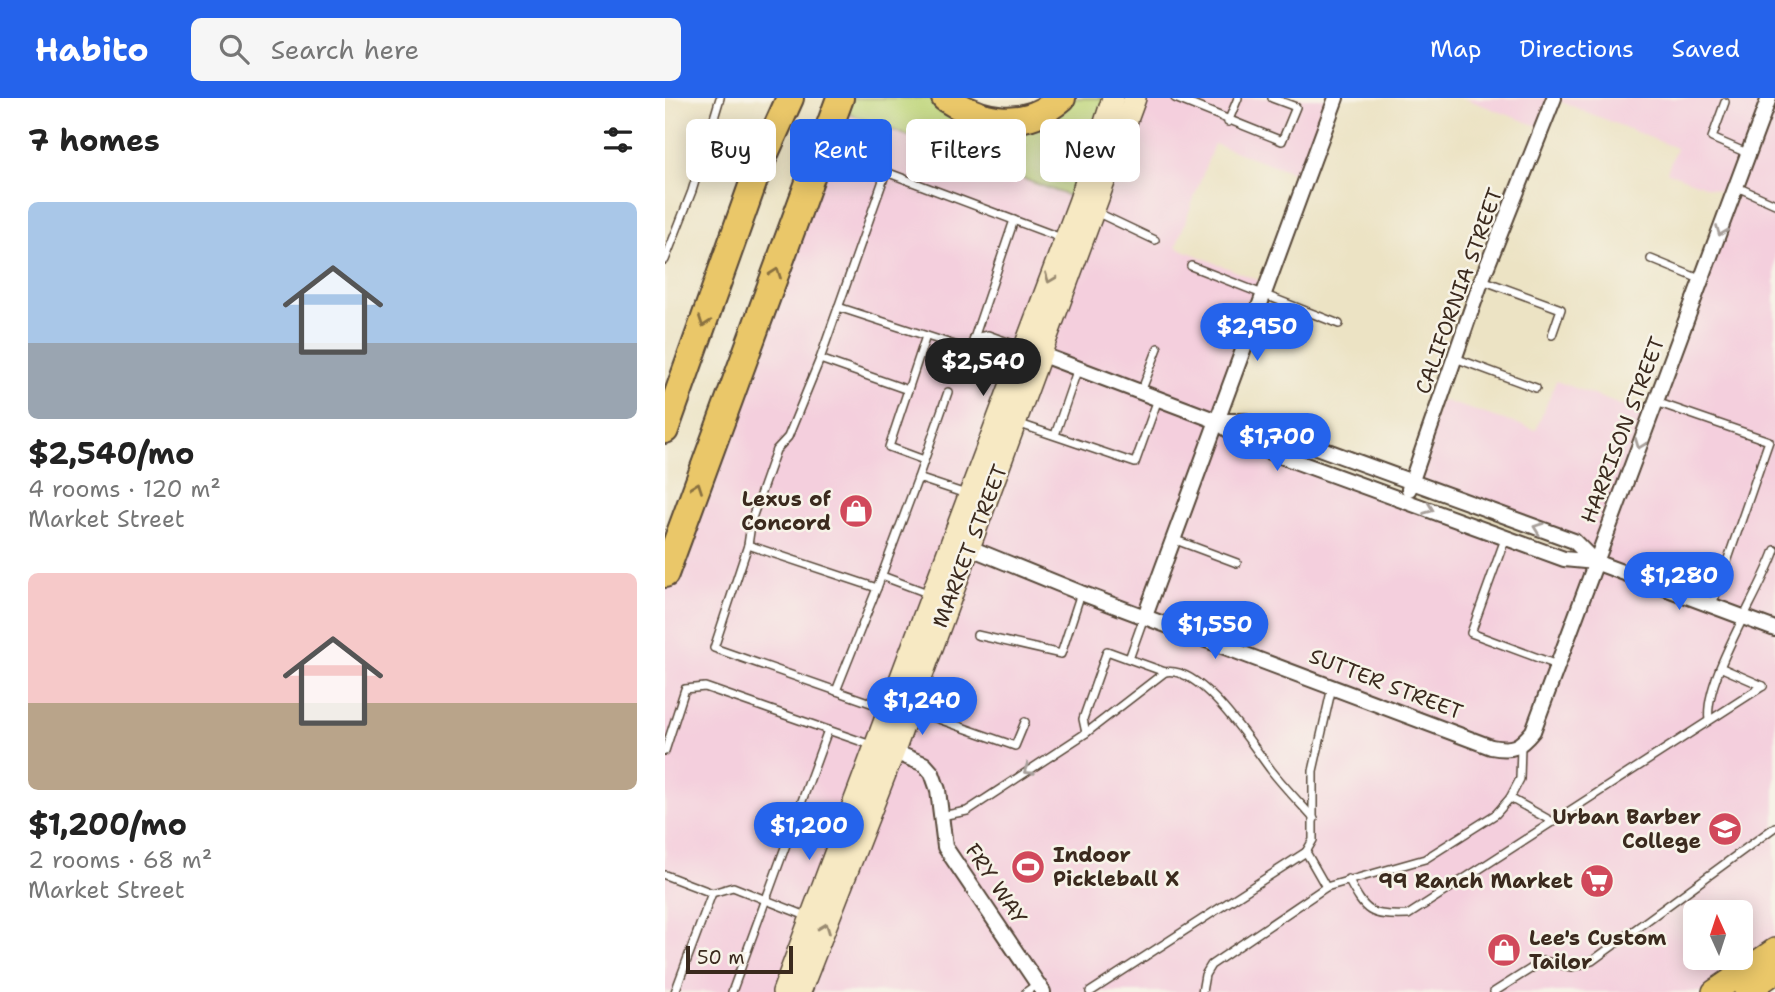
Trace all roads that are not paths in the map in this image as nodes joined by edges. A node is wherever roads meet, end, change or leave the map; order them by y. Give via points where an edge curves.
1 (720, 98) edge
2 (776, 98) edge
3 (790, 98) edge
4 (840, 98) edge
5 (945, 98) edge
6 (1062, 98) edge
7 (1113, 98) edge
8 (1135, 98) edge
9 (1175, 98) edge
10 (1238, 98) edge
11 (1272, 98) edge
12 (1336, 98) edge
13 (1554, 98) edge
14 (1769, 98) edge
15 (1725, 102) dead end
16 (771, 119) edge
17 (1228, 122) junction
18 (776, 129) edge
19 (1747, 153) junction
20 (753, 182) edge
21 (1737, 187) junction
22 (1775, 204) edge
23 (1086, 208) junction
24 (1014, 220) junction
25 (1065, 240) junction
26 (1155, 240) dead end
27 (1651, 259) dead end
28 (665, 260) edge
29 (1191, 266) dead end
30 (1482, 280) junction
31 (1702, 280) junction
32 (1263, 295) junction
33 (838, 307) junction
34 (1339, 324) dead end
35 (1552, 335) dead end
36 (926, 336) junction
37 (974, 338) junction
38 (1158, 348) dead end
39 (1033, 351) junction
40 (1455, 358) junction
41 (820, 359) junction
42 (1078, 368) junction
43 (1536, 388) dead end
44 (908, 390) junction
45 (948, 392) dead end
46 (1141, 392) junction
47 (1158, 398) junction
48 (1656, 402) junction
49 (1217, 421) junction
50 (1017, 422) junction
51 (665, 430) edge
52 (1055, 435) junction
53 (1772, 442) edge
54 (925, 460) junction
55 (918, 478) junction
56 (1411, 483) junction
57 (969, 495) junction
58 (1405, 500) junction
59 (1173, 538) junction
60 (1505, 539) junction
61 (961, 544) junction
62 (748, 545) junction
63 (1775, 551) edge
64 (1595, 562) junction
65 (1237, 563) dead end
66 (665, 574) edge
67 (881, 576) junction
68 (877, 588) junction
69 (1081, 593) junction
70 (932, 595) junction
71 (1712, 606) junction
72 (1145, 616) junction
73 (1745, 618) junction
74 (1775, 629) edge
75 (977, 635) dead end
76 (1129, 659) junction
77 (1557, 665) junction
78 (1722, 668) junction
79 (1165, 672) junction
80 (1332, 686) junction
81 (836, 691) junction
82 (899, 709) junction
83 (1709, 720) junction
84 (1025, 722) dead end
85 (828, 730) junction
86 (1086, 733) junction
87 (1521, 746) junction
88 (885, 749) junction
89 (665, 751) edge
90 (1510, 798) junction
91 (941, 816) junction
92 (1314, 819) junction
93 (1553, 822) junction
94 (1775, 827) edge
95 (1306, 852) junction
96 (665, 875) edge
97 (1348, 879) junction
98 (1326, 887) junction
99 (712, 892) junction
100 (765, 899) junction
101 (811, 918) junction
102 (1775, 950) edge
103 (1775, 972) edge
104 (1035, 989) edge
105 (675, 992) edge
106 (732, 992) edge
107 (783, 992) edge
108 (800, 992) edge
109 (1090, 992) edge
110 (1202, 992) edge
111 (1494, 992) edge
112 (1714, 992) edge
113 (1746, 992) edge

1 - 28 lane
2 - 16 highway
3 - 18 highway
66 -> 4 highway
5 - 6 highway via 971,115 998,121 1034,115
7 - 23 main road, MARKET STREET
8 - 23 main road, MARKET STREET
9 - 17 lane
10 - 17 lane
11 - 17 lane via 1296,107 1282,141
12 - 32 street
13 - 30 street, CALIFORNIA STREET
14 - 19 street, HARRISON STREET
15 - 19 lane via 1712,138
19 - 21 street, HARRISON STREET
20 -> 51 highway
21 - 22 lane
21 -> 31 street, HARRISON STREET
23 - 25 main road, MARKET STREET
23 - 26 lane
23 - 39 main road, MARKET STREET
24 - 25 lane
24 - 33 lane via 885,172
24 - 37 lane
25 -> 39 main road, MARKET STREET
27 - 31 lane
29 - 32 lane
30 - 35 lane via 1561,309
30 - 40 street, CALIFORNIA STREET
31 - 48 street, HARRISON STREET
32 - 34 lane
32 - 49 street
33 - 36 lane
33 - 41 lane
36 - 37 lane via 970,351
36 - 44 lane
37 - 39 lane via 988,335
37 - 39 lane via 982,348 1004,356
38 - 46 lane
39 - 42 street
39 - 50 main road, MARKET STREET
39 - 57 main road, MARKET STREET
40 - 43 lane
40 - 56 street, CALIFORNIA STREET
41 - 44 lane
41 - 62 lane via 788,437 776,450 752,518
42 - 46 street
42 - 52 lane
44 - 54 lane via 889,447
45 - 54 lane
46 - 47 street
47 - 49 street
47 - 52 lane via 1135,463
48 - 53 lane
48 -> 64 street, HARRISON STREET
49 - 56 street via 1245,421
49 - 58 street via 1245,443
49 - 59 street
50 - 52 lane
50 - 61 main road, MARKET STREET
53 - 71 lane
54 - 55 lane
55 - 57 lane
55 - 67 lane
56 - 58 street, CALIFORNIA STREET
64 -> 56 street via 1574,541
57 - 61 main road, MARKET STREET
58 -> 60 street
59 - 65 lane
59 - 72 street
60 - 64 street via 1568,561
60 - 77 lane via 1471,633
61 - 69 street, SUTTER STREET
61 - 70 main road, MARKET STREET
61 - 82 main road, MARKET STREET
62 - 68 lane
62 - 81 lane via 715,648
63 - 73 lane
64 - 71 street
64 - 77 street, HARRISON STREET
67 - 68 lane
67 - 70 lane
68 - 81 lane
69 - 72 street, SUTTER STREET
69 - 75 lane via 1061,654
70 - 82 main road, MARKET STREET
71 - 73 street
72 - 76 lane
72 - 80 street, SUTTER STREET
73 - 74 street
73 - 78 lane
76 - 79 lane
76 - 86 lane via 1107,651 1083,719
77 - 87 street, HARRISON STREET via 1533,731
78 - 83 lane via 1707,706
78 - 83 lane via 1763,686
79 - 86 lane
79 - 92 lane via 1181,673 1221,703
80 - 87 street, SUTTER STREET via 1491,747 1510,751
80 - 92 lane via 1314,771
81 - 82 lane
82 - 84 lane via 1016,747
82 - 88 main road, MARKET STREET
83 - 93 lane
85 - 88 lane
85 - 89 lane via 705,687 685,690
85 - 100 lane
86 -> 91 lane via 967,811
87 - 90 lane via 1520,779
88 - 91 street, FRY WAY via 924,764 932,773
88 - 101 main road, MARKET STREET
108 -> 88 main road, MARKET STREET
90 - 93 lane
90 - 97 lane via 1496,814 1425,859
91 - 104 street, FRY WAY via 945,847
92 - 95 lane via 1313,840
93 - 97 lane via 1408,915 1373,914 1362,906
94 - 111 lane via 1592,961 1572,967 1543,961
95 - 98 lane
95 - 109 lane
96 - 99 lane
97 - 98 lane
98 - 110 lane via 1211,965
99 - 100 lane via 733,887
99 - 105 lane
100 - 101 lane
100 - 106 lane
101 - 107 main road, MARKET STREET
102 - 112 main road
103 - 113 main road

